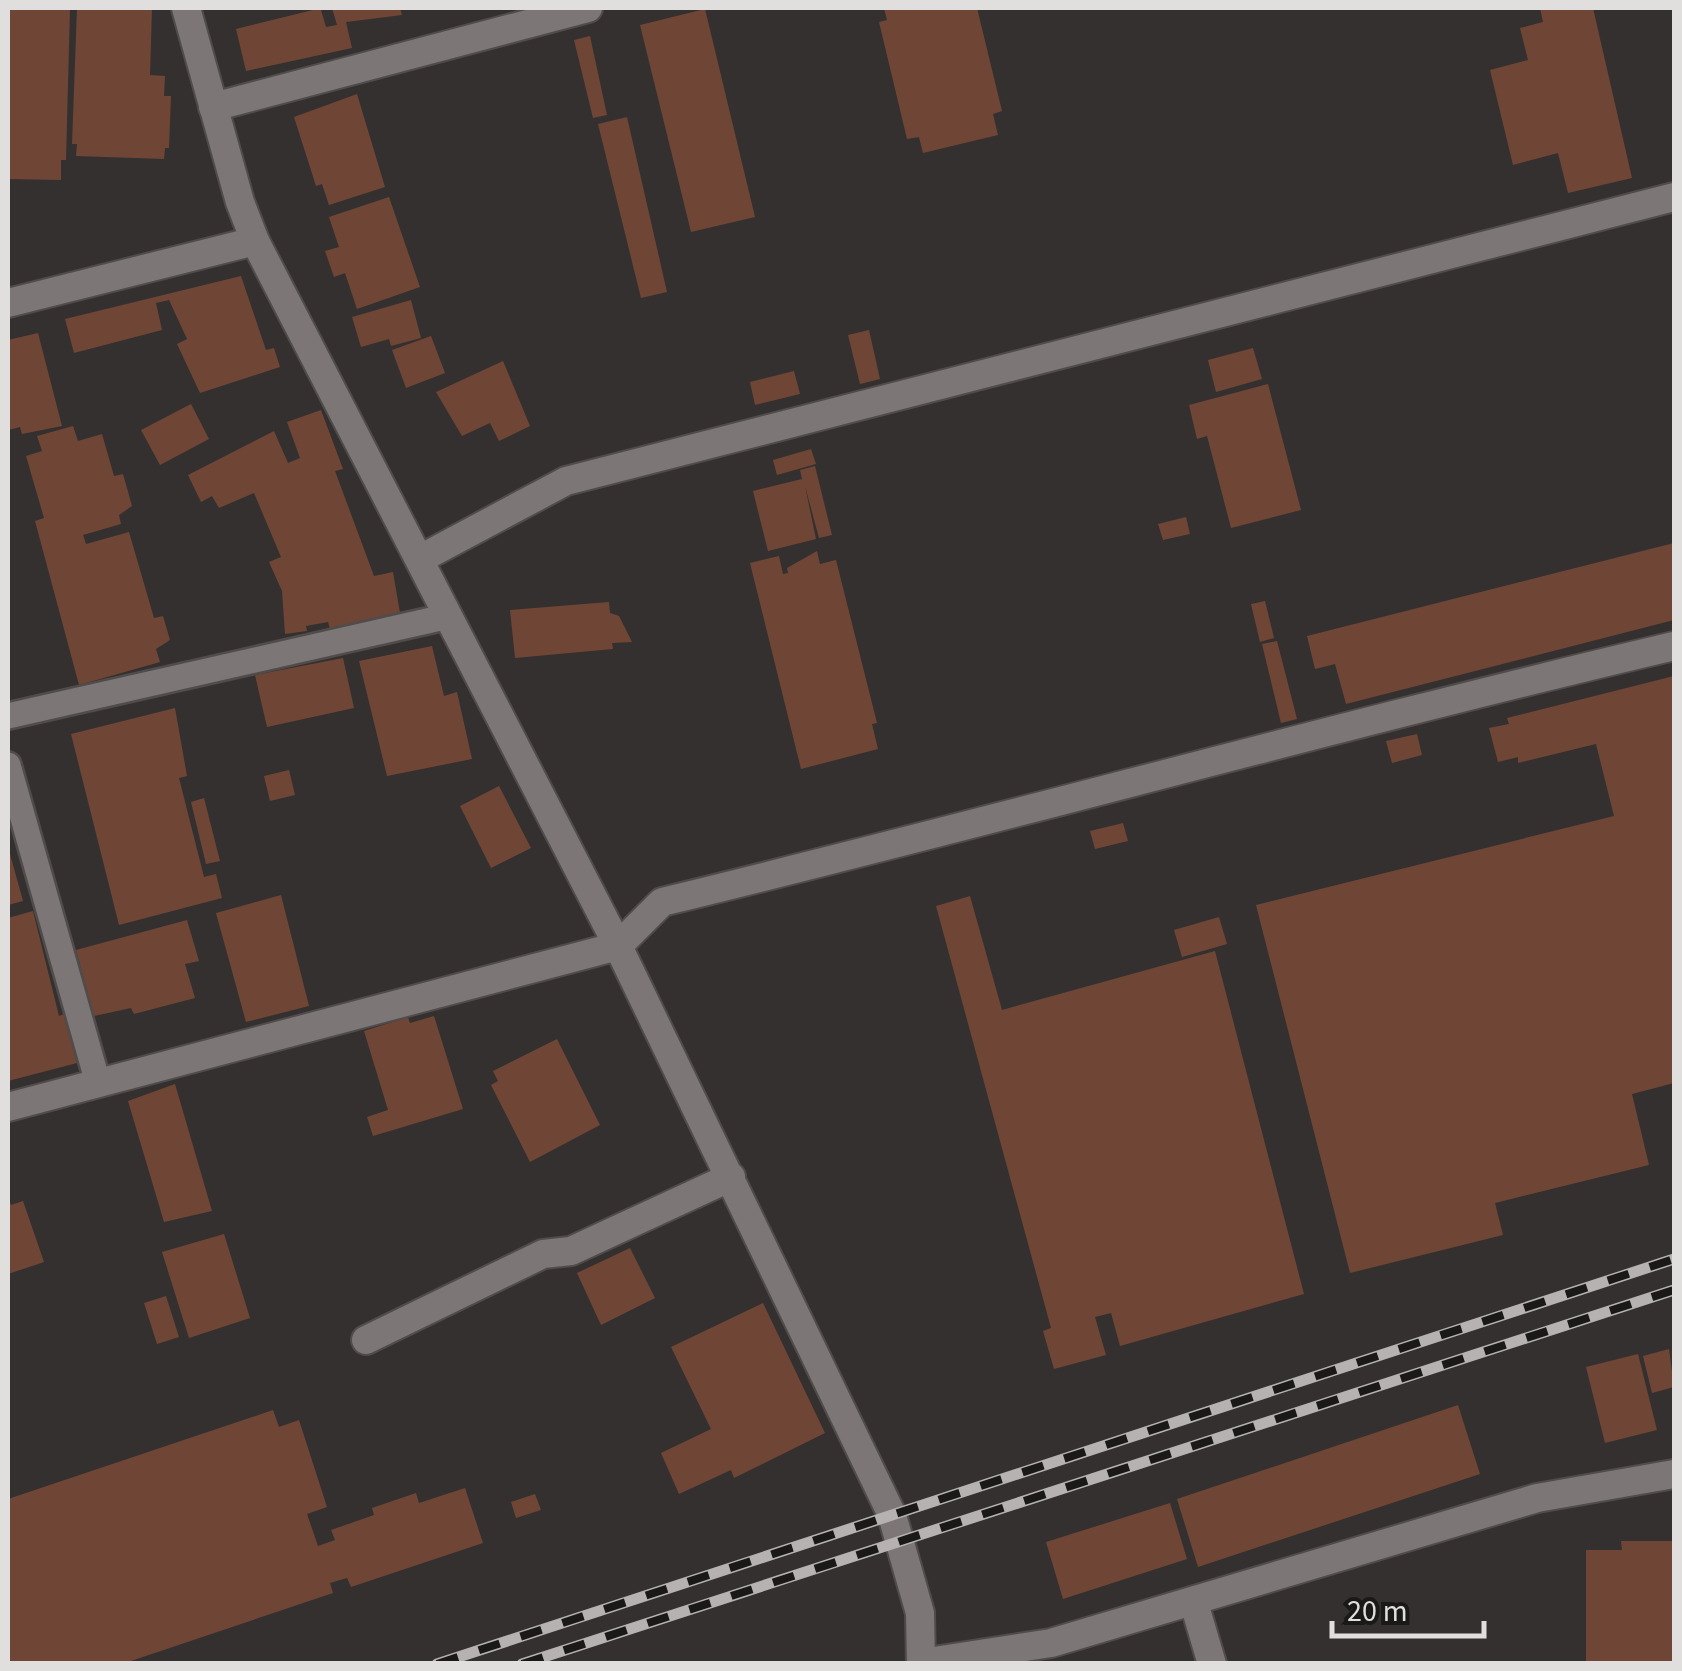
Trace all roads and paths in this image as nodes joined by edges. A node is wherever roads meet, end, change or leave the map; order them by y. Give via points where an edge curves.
1 (186, 8) edge
2 (588, 8) edge
3 (212, 107) junction
4 (1674, 197) edge
5 (255, 241) junction
6 (8, 302) edge
7 (420, 559) junction
8 (449, 616) junction
9 (1674, 646) edge
10 (8, 716) edge
11 (8, 765) edge
12 (618, 946) junction
13 (98, 1083) junction
14 (8, 1107) edge
15 (731, 1177) junction
16 (366, 1340) dead end
17 (1674, 1474) edge
18 (1194, 1603) junction
19 (921, 1663) edge
20 (1212, 1664) edge

1 - 3 street
2 - 3 street
3 - 5 street
4 - 7 street via 566,481
5 - 6 street
5 - 7 street
7 - 8 street
8 - 10 lane
8 - 12 street
9 - 12 street via 662,902
11 - 13 lane
12 - 13 street
12 - 15 street
13 - 14 street
15 - 16 street via 571,1251 544,1254
15 - 19 street via 892,1515 920,1613
17 - 18 street via 1537,1498
18 - 19 street via 1051,1644
18 - 20 street

